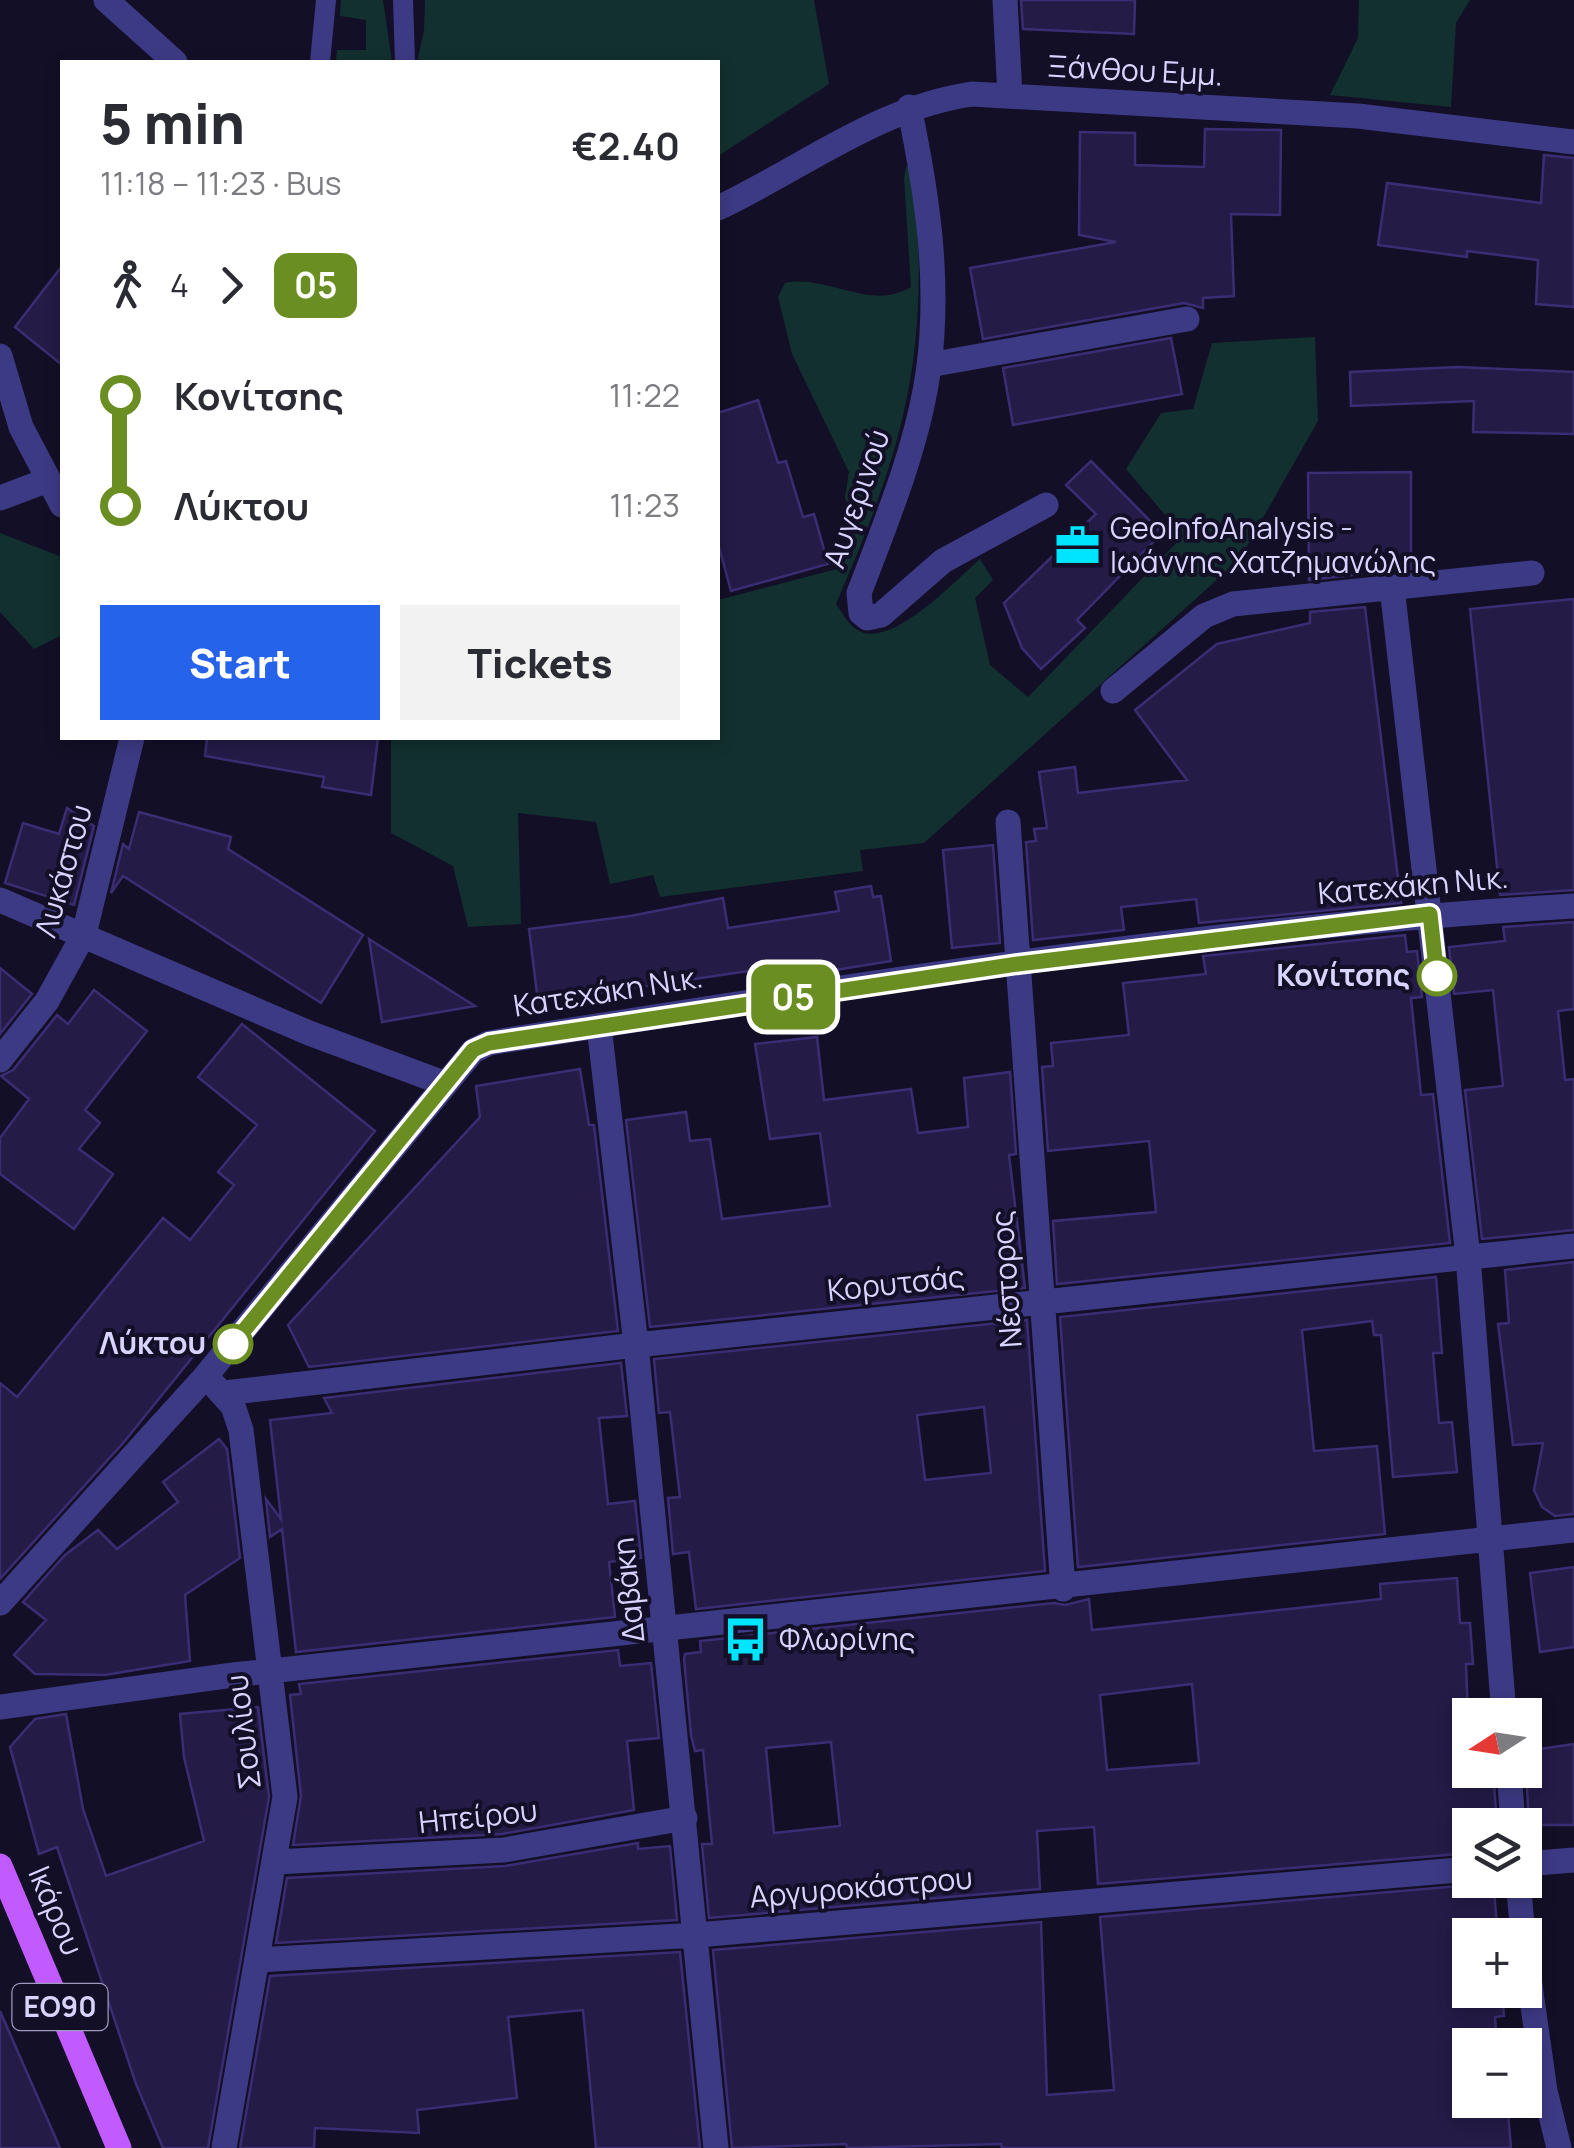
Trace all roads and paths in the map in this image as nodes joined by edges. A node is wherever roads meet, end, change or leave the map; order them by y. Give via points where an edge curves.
1 (106, 0) edge
2 (326, 0) edge
3 (404, 0) edge
4 (1005, 0) edge
5 (173, 60) edge
6 (320, 60) edge
7 (404, 60) edge
8 (1010, 96) junction
9 (909, 107) junction
10 (1574, 142) edge
11 (720, 207) edge
12 (1188, 319) dead end
13 (0, 356) edge
14 (929, 364) junction
15 (48, 480) junction
16 (0, 498) edge
17 (60, 501) edge
18 (1046, 504) dead end
19 (1532, 573) dead end
20 (1392, 587) junction
21 (1113, 691) dead end
22 (132, 740) edge
23 (1008, 822) dead end
24 (0, 900) edge
25 (1574, 906) edge
26 (1430, 914) junction
27 (84, 934) junction
28 (1018, 964) junction
29 (600, 1026) junction
30 (0, 1060) edge
31 (446, 1084) junction
32 (1574, 1246) edge
33 (1468, 1257) junction
34 (1041, 1302) junction
35 (636, 1344) junction
36 (214, 1386) junction
37 (1574, 1530) edge
38 (1491, 1539) junction
39 (1063, 1588) junction
40 (0, 1604) edge
41 (665, 1628) junction
42 (270, 1671) junction
43 (1503, 1698) edge
44 (0, 1707) edge
45 (685, 1818) junction
46 (1574, 1860) edge
47 (275, 1862) junction
48 (1542, 1863) edge
49 (1452, 1871) edge
50 (3, 1879) edge
51 (697, 1935) junction
52 (258, 1960) junction
53 (1533, 2008) edge
54 (120, 2148) edge
55 (224, 2148) edge
56 (716, 2148) edge
57 (1559, 2148) edge

1 - 5 street
2 - 6 lane
3 - 7 lane
4 - 8 street
8 - 9 street, Ξάνθου Εμμ. via 972,94
8 - 10 street, Ξάνθου Εμμ. via 1358,116
9 - 11 street, Ξάνθου Εμμ.
9 - 14 street, Αυγερινού via 931,233
12 - 14 street
13 - 15 street via 13,405
14 - 18 street, Αυγερινού via 910,449 859,592 861,613 881,614 942,561
15 - 16 street
15 - 17 street
19 - 20 street
20 - 21 street via 1218,608
20 - 26 street
22 - 27 street, Λυκάστου
23 - 28 street, Νέστορος
24 - 27 street
25 - 26 street, Κατεχάκη Νικ.
26 - 28 street, Κατεχάκη Νικ.
26 - 33 street
27 - 30 street, Λυκάστου via 47,1001
27 - 31 street via 309,1033
28 - 29 street, Κατεχάκη Νικ.
28 - 34 street, Νέστορος
29 - 31 street, Κατεχάκη Νικ. via 489,1043 473,1050
29 - 35 street, Δαβάκη
31 - 36 street
32 - 33 street, Κορυτσάς
33 - 34 street, Κορυτσάς
33 - 38 street
34 - 35 street, Κορυτσάς
34 - 39 street, Νέστορος
35 - 36 street, Κορυτσάς
35 - 41 street, Δαβάκη
36 - 40 street
36 - 42 street, Σουλίου via 241,1430
37 - 38 street
38 - 39 street
38 - 43 street
39 - 41 street
41 - 42 street
41 - 45 street, Δαβάκη
42 - 44 street
42 - 47 street, Σουλίου via 285,1797
45 - 47 street, Ηπείρου via 504,1850
45 - 51 street, Δαβάκη
46 - 48 street
47 - 52 street, Σουλίου
49 - 51 street, Αργυροκάστρου
50 - 54 main road, Ικάρου / ΕΟ90
51 - 52 street, Αργυροκάστρου
51 - 56 street, Δαβάκη
52 - 55 street, Σουλίου
53 - 57 street

